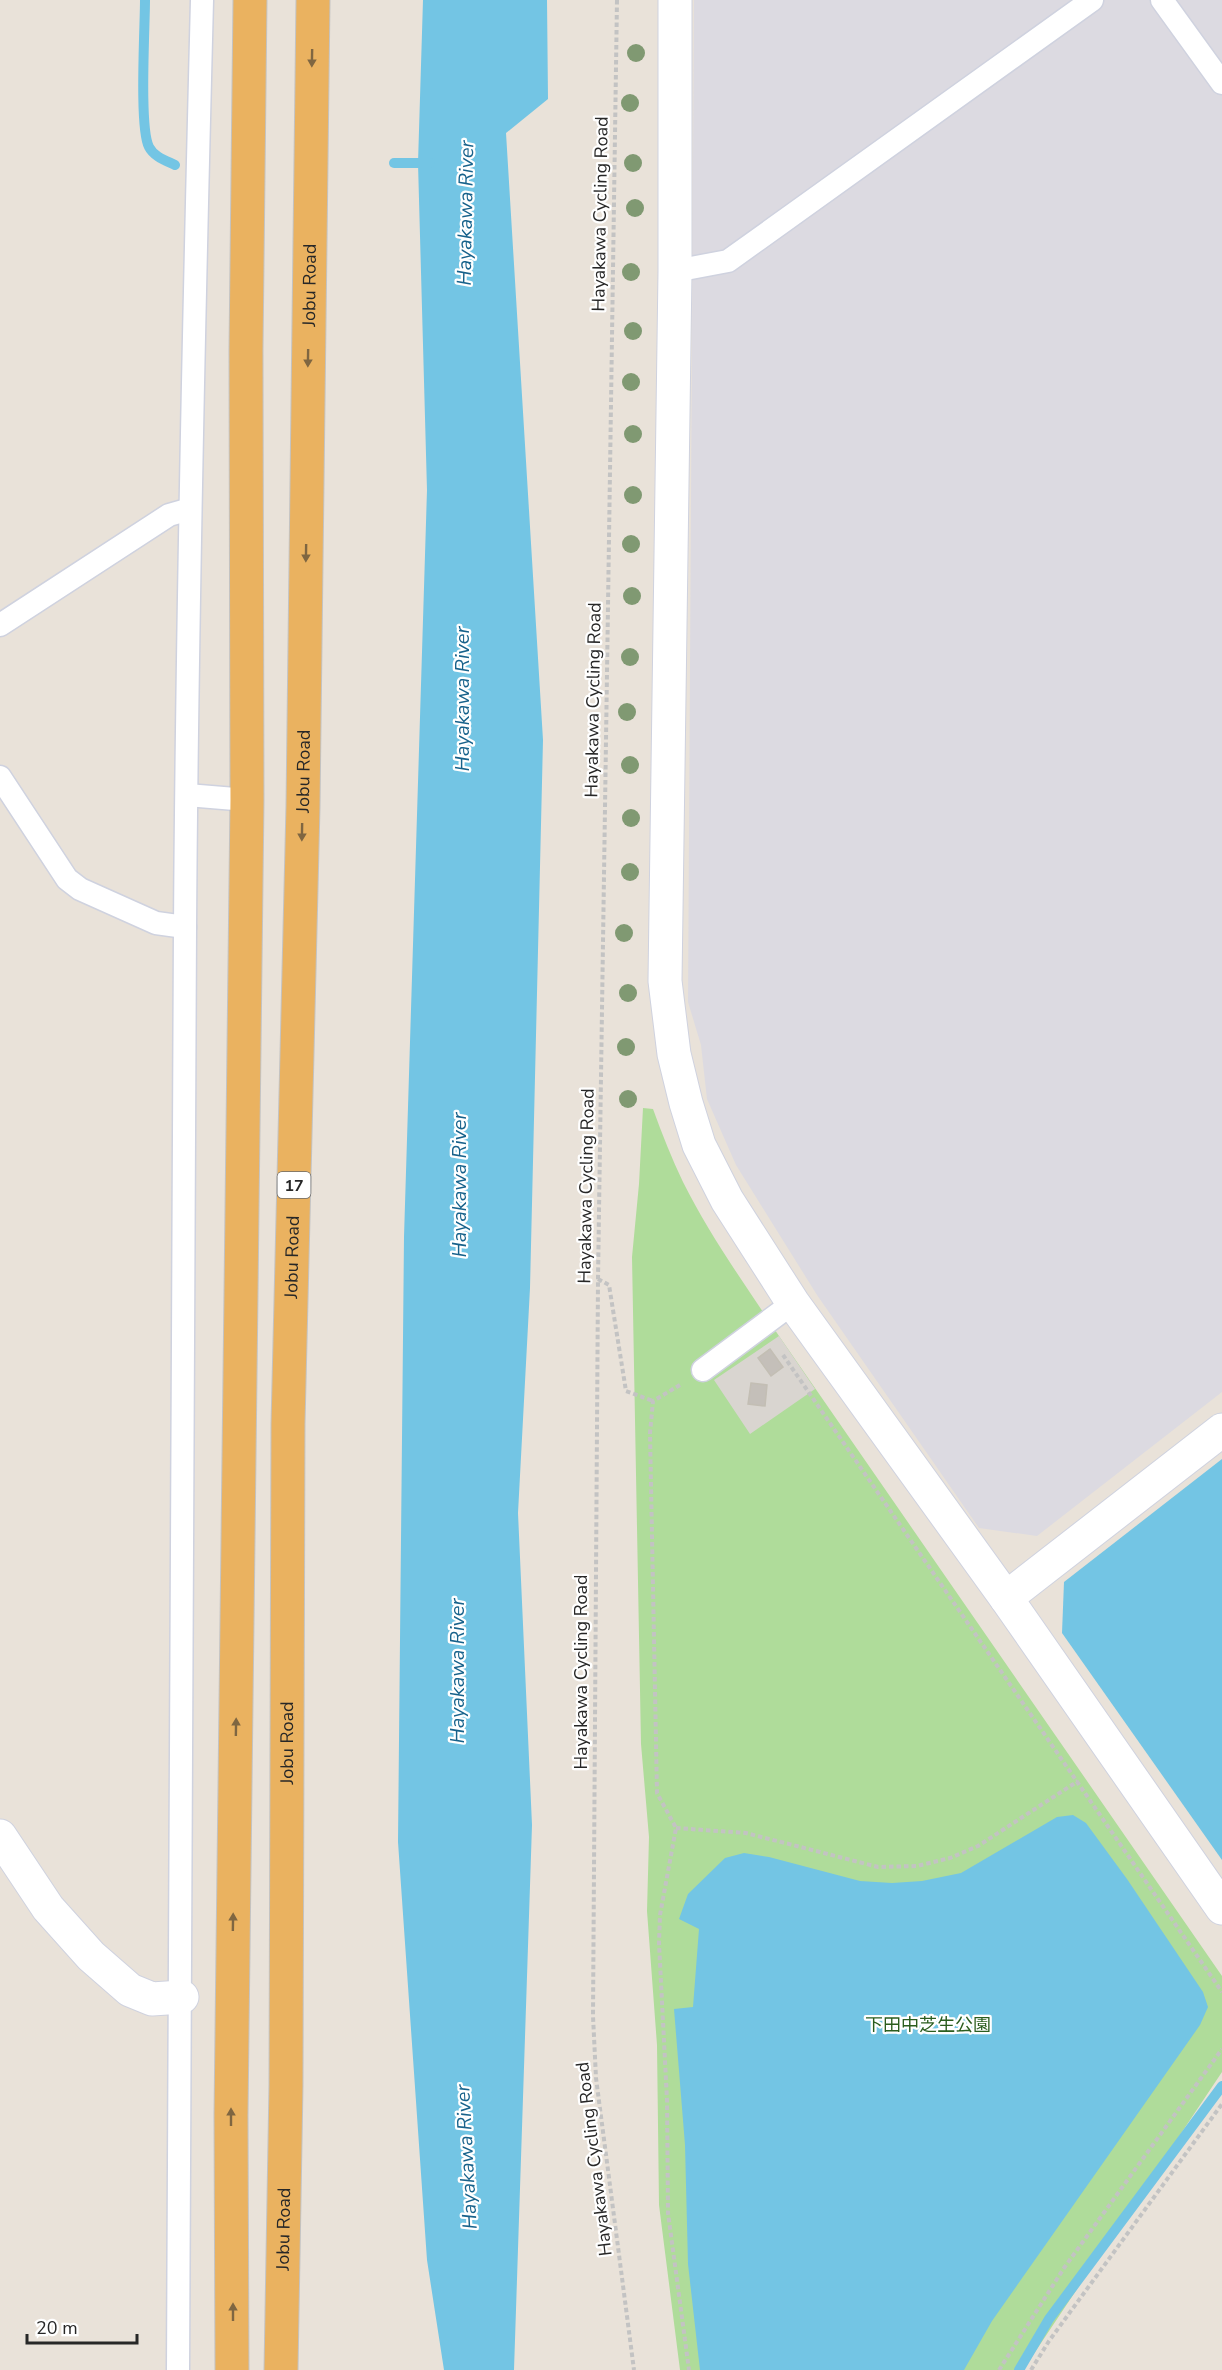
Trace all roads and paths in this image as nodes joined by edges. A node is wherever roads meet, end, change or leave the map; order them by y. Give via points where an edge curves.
1 (202, 0) edge
2 (250, 0) edge
3 (313, 0) edge
4 (617, 0) edge
5 (675, 0) edge
6 (1092, 0) edge
7 (1162, 0) edge
8 (1222, 83) edge
9 (675, 271) junction
10 (189, 509) junction
11 (0, 625) edge
12 (0, 777) edge
13 (187, 795) junction
14 (247, 800) junction
15 (184, 927) junction
16 (598, 1279) junction
17 (793, 1303) junction
18 (764, 1325) junction
19 (703, 1370) joint
20 (653, 1401) junction
21 (1222, 1430) edge
22 (1006, 1598) junction
23 (1078, 1782) junction
24 (676, 1828) junction
25 (0, 1836) edge
26 (1222, 1908) edge
27 (1222, 1992) edge
28 (182, 1997) junction
29 (1222, 2049) edge
30 (1222, 2104) edge
31 (178, 2370) edge
32 (232, 2370) edge
33 (281, 2370) edge
34 (634, 2370) edge
35 (689, 2370) edge
36 (999, 2370) edge
37 (1031, 2370) edge

1 - 10 lane
2 - 14 highway
3 -> 33 highway, Jobu Road / 17 via 303,806 288,1424
4 - 16 path, Hayakawa Cycling Road
5 - 9 street
6 - 9 lane via 728,261
7 - 8 lane
9 - 17 street via 665,981 674,1054 699,1146 727,1200
10 - 11 lane via 169,515
10 - 13 lane
12 - 15 lane via 67,879 80,889 156,923
13 - 14 lane
13 - 15 lane
32 -> 14 highway via 231,2115
15 - 28 lane
16 - 20 path via 609,1285 626,1391
16 - 34 path, Hayakawa Cycling Road via 592,2016 596,2078
17 - 18 lane
17 - 22 street
18 - 19 lane
18 - 23 path
19 - 20 path
20 - 24 path via 650,1433 657,1793
21 - 22 street
22 - 26 street
23 - 24 path via 978,1846 917,1866 878,1867 746,1833
23 - 27 path
24 - 35 path via 660,1915 659,1943 668,2100 668,2213
25 - 28 street via 48,1908 91,1956 130,1990 152,1999
28 - 31 lane
29 - 36 path via 1064,2268
30 - 37 path

